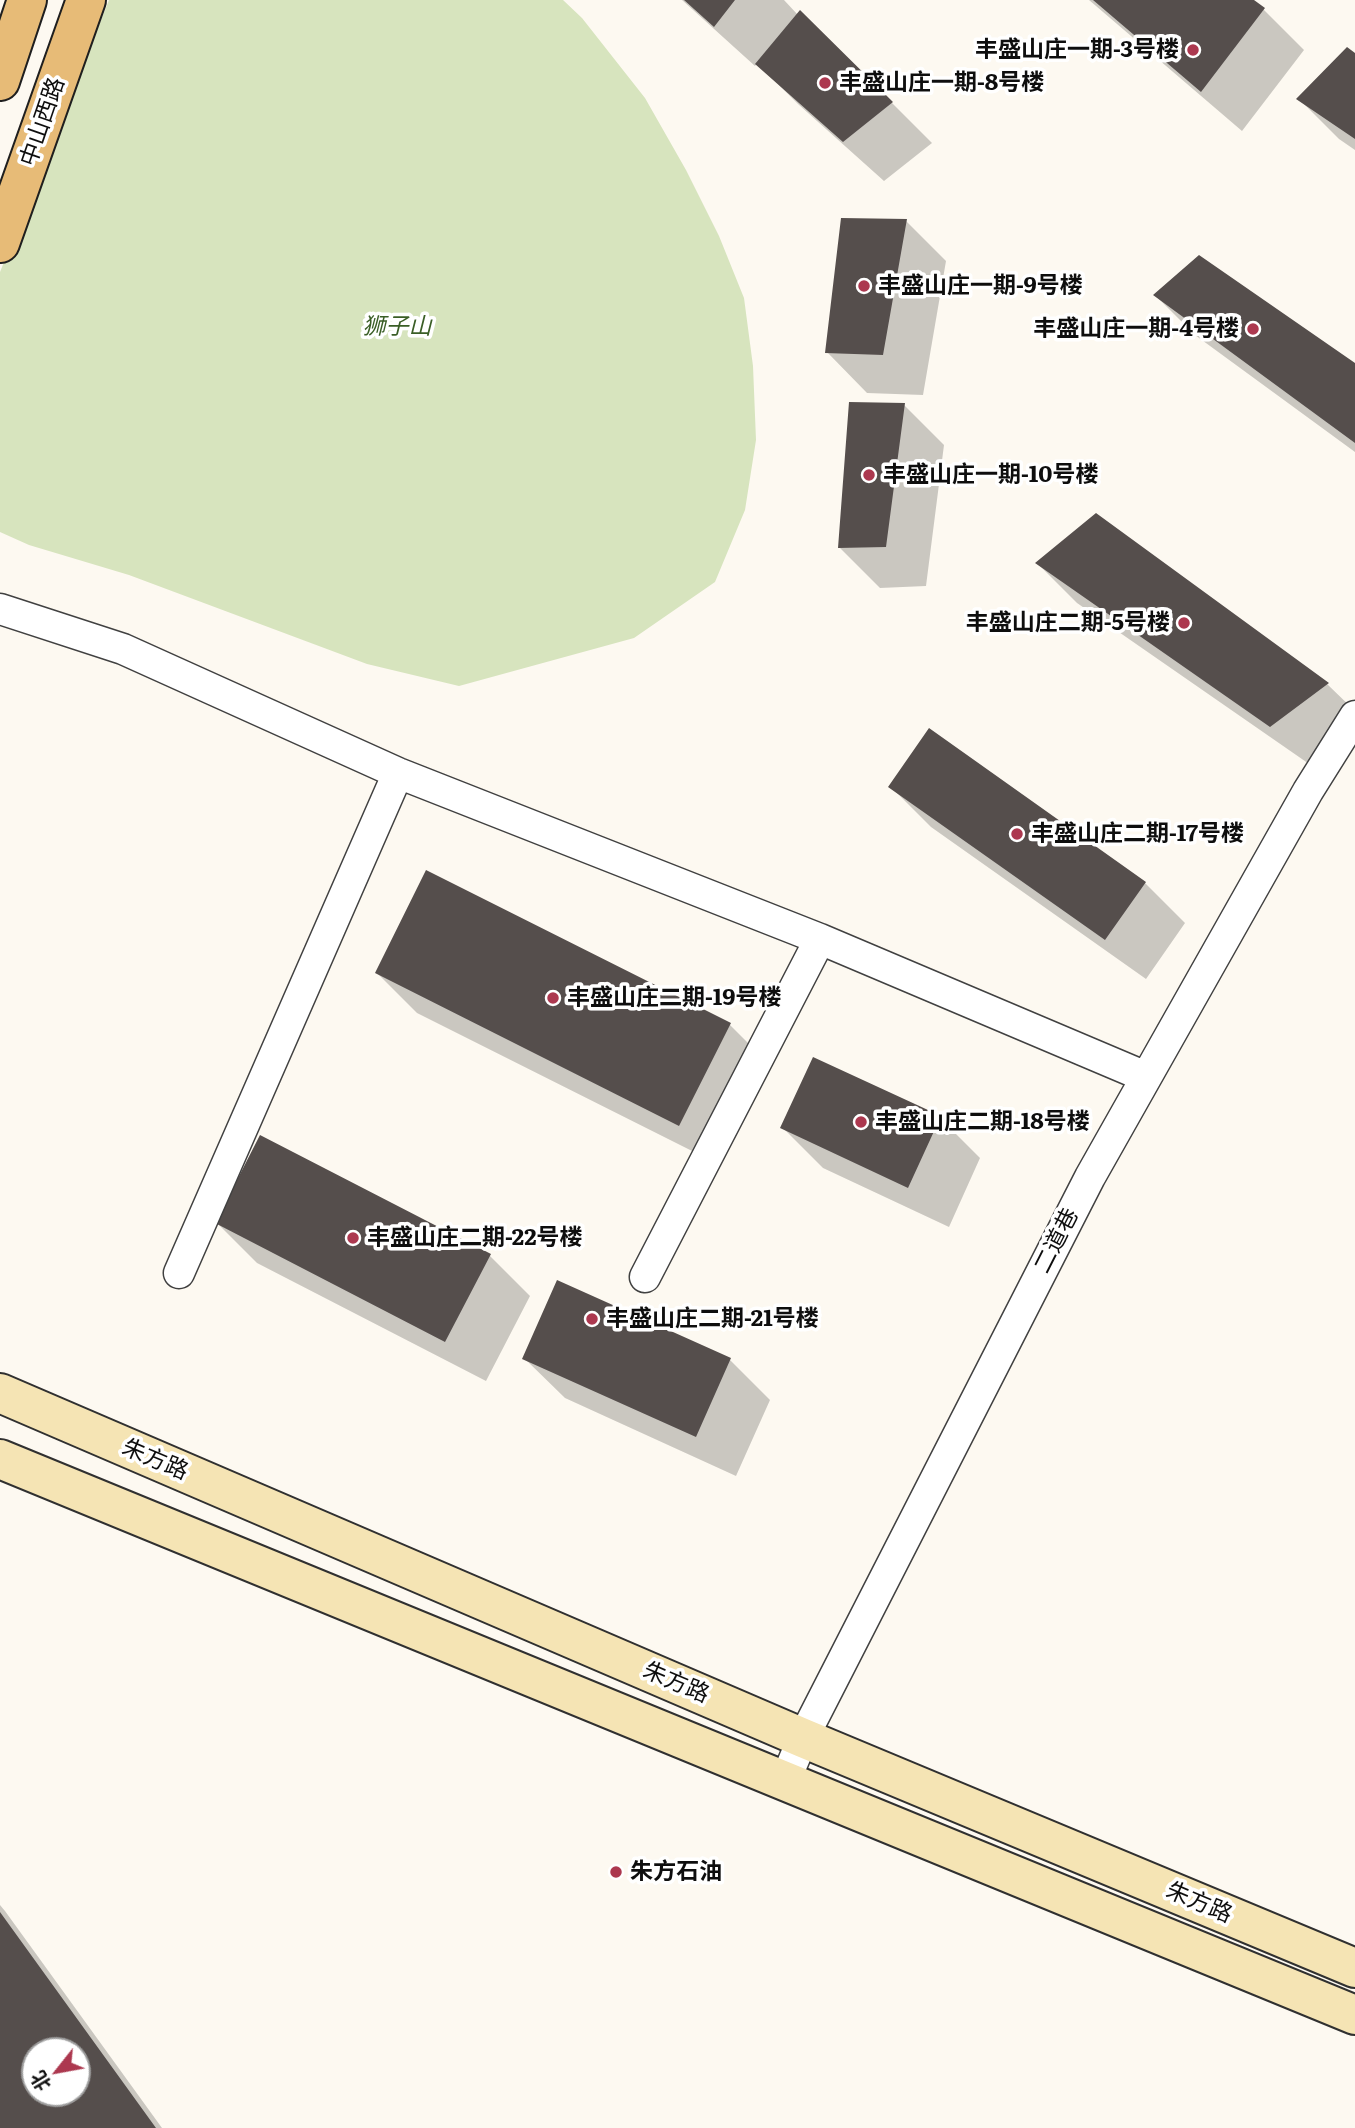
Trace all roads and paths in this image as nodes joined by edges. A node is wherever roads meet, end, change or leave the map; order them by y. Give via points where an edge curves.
1 (27, 0) edge
2 (86, 0) edge
3 (0, 81) edge
4 (0, 243) edge
5 (0, 609) edge
6 (1355, 716) edge
7 (398, 773) junction
8 (820, 939) junction
9 (1146, 1077) junction
10 (179, 1273) dead end
11 (645, 1277) dead end
12 (0, 1394) edge
13 (0, 1459) edge
14 (803, 1738) junction
15 (785, 1781) junction
16 (1355, 1968) edge
17 (1355, 2015) edge

1 - 3 main road
2 - 4 main road, 中山西路
5 - 7 street via 122,649
6 - 9 street, 二道巷
7 - 8 street
7 - 10 street
8 - 9 street
8 - 11 street
9 - 14 street, 二道巷 via 1090,1177
12 - 14 main road, 朱方路
13 - 15 main road, 朱方路
14 - 15 street, 二道巷
14 - 16 main road, 朱方路
15 - 17 main road, 朱方路

